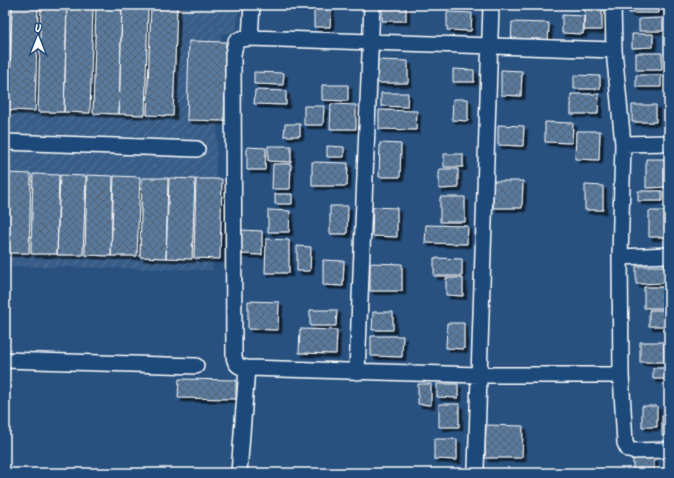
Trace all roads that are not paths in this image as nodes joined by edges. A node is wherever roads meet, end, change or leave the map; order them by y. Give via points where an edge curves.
1 (252, 5) edge
2 (372, 5) edge
3 (491, 5) edge
4 (613, 5) edge
5 (250, 38) junction
6 (369, 42) junction
7 (490, 46) junction
8 (614, 50) junction
9 (5, 142) edge
10 (669, 143) edge
11 (623, 144) junction
12 (197, 149) dead end
13 (669, 255) edge
14 (620, 256) junction
15 (5, 360) edge
16 (196, 366) dead end
17 (247, 368) junction
18 (357, 372) junction
19 (479, 375) junction
20 (621, 375) junction
21 (669, 450) edge
22 (476, 470) dead end
23 (239, 473) edge

1 - 5 street
2 - 6 street
3 - 7 street
4 - 8 street
5 - 6 street
5 - 17 street via 236,41 233,54 234,356 239,366
6 - 7 street
6 - 18 street
7 - 8 street
7 - 19 street
8 - 11 street
9 - 12 street
10 - 11 street
11 - 14 street
13 - 14 street
14 - 20 street
15 - 16 street
17 - 18 street
17 - 23 street
18 - 19 street
19 - 20 street
19 - 22 street
20 - 21 street via 626,446 637,452

